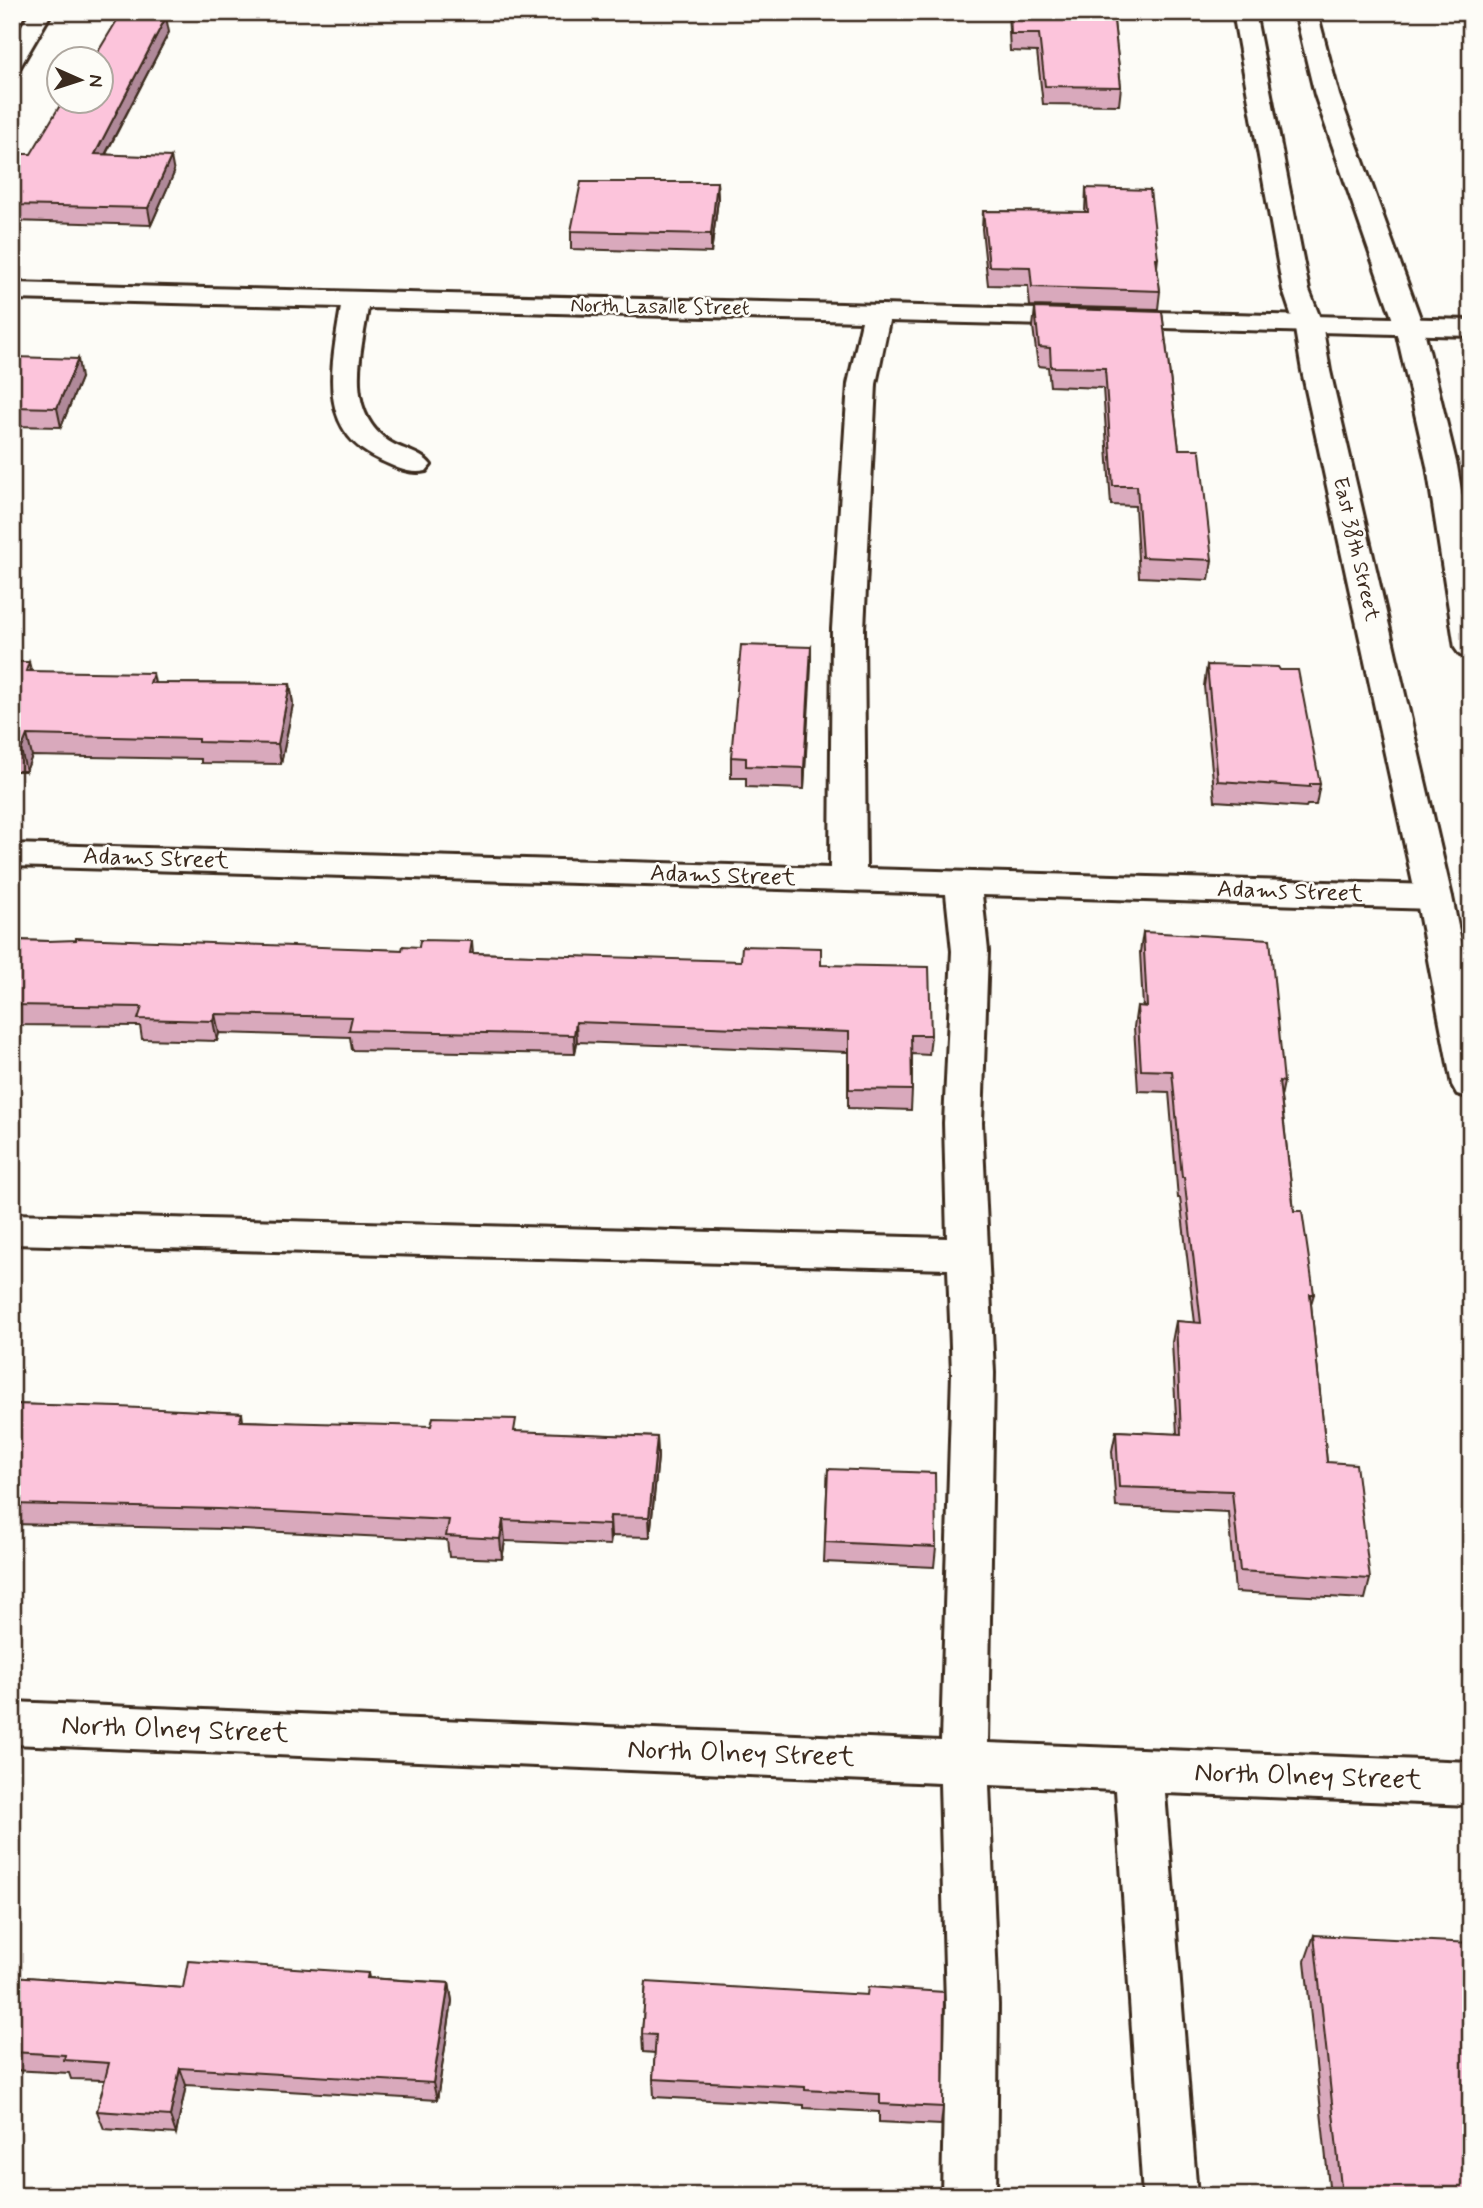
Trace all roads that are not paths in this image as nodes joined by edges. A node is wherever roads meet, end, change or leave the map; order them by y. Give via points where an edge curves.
1 (41, 12) edge
2 (1244, 12) edge
3 (1306, 12) edge
4 (12, 62) edge
5 (12, 291) edge
6 (356, 300) junction
7 (877, 313) junction
8 (1308, 323) junction
9 (1409, 326) junction
10 (1471, 328) edge
11 (416, 465) dead end
12 (1471, 648) edge
13 (12, 855) edge
14 (848, 880) junction
15 (963, 883) junction
16 (1434, 897) junction
17 (1471, 1085) edge
18 (12, 1229) edge
19 (968, 1254) junction
20 (12, 1723) edge
21 (964, 1763) junction
22 (1139, 1770) junction
23 (1471, 1784) edge
24 (969, 2196) edge
25 (1170, 2196) edge

1 - 4 street
2 - 8 street, East 38th Street via 1296,290
3 - 9 street via 1327,95
5 - 6 street, North Lasalle Street
6 - 7 street, North Lasalle Street
6 - 11 street via 343,395 352,421 377,447
7 - 8 street, North Lasalle Street
7 - 14 street via 862,384 848,629
8 - 9 street, North Lasalle Street
8 - 16 street, East 38th Street
9 - 10 street, North Lasalle Street
9 - 12 street via 1442,466
13 - 14 street, Adams Street
14 - 15 street, Adams Street
15 - 16 street, Adams Street
15 - 19 street via 970,951 963,1123
16 - 17 street, East 38th Street
18 - 19 street
19 - 21 street via 973,1373
20 - 21 street, North Olney Street
21 - 22 street, North Olney Street
21 - 24 street via 972,2005
22 - 23 street, North Olney Street
22 - 25 street

